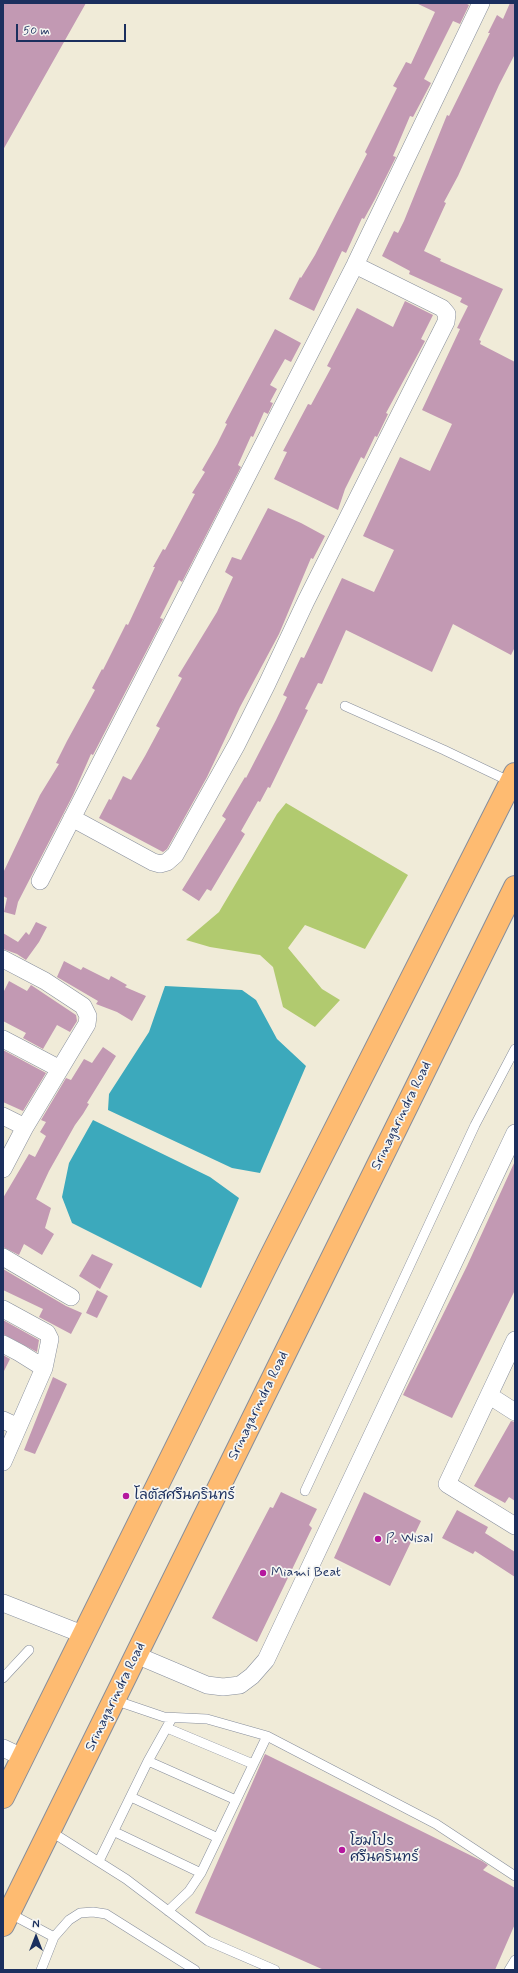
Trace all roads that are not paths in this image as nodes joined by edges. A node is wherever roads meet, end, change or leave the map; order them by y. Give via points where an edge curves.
1 (481, 3) edge
2 (355, 265) junction
3 (345, 706) dead end
4 (513, 778) edge
5 (72, 818) junction
6 (40, 881) dead end
7 (515, 887) edge
8 (3, 959) edge
9 (3, 1038) edge
10 (515, 1048) edge
11 (60, 1069) junction
12 (3, 1116) edge
13 (25, 1127) junction
14 (515, 1133) edge
15 (3, 1170) edge
16 (3, 1257) edge
17 (71, 1297) dead end
18 (3, 1308) edge
19 (515, 1340) edge
20 (3, 1344) edge
21 (44, 1368) junction
22 (490, 1396) junction
23 (515, 1412) edge
24 (11, 1424) edge
25 (4, 1455) edge
26 (305, 1491) dead end
27 (515, 1526) edge
28 (3, 1603) edge
29 (82, 1634) junction
30 (29, 1650) dead end
31 (136, 1656) junction
32 (3, 1678) edge
33 (114, 1700) junction
34 (172, 1718) junction
35 (168, 1728) junction
36 (267, 1736) junction
37 (12, 1752) edge
38 (148, 1761) junction
39 (253, 1764) junction
40 (3, 1797) edge
41 (131, 1797) junction
42 (236, 1800) junction
43 (50, 1831) junction
44 (115, 1832) junction
45 (218, 1838) junction
46 (99, 1861) junction
47 (201, 1873) junction
48 (515, 1876) edge
49 (168, 1911) junction
50 (6, 1919) edge
51 (54, 1937) junction
52 (515, 1960) edge
53 (41, 1970) edge
54 (195, 1970) edge
55 (275, 1970) edge
56 (509, 1970) edge

1 - 2 street
2 - 5 street
2 - 5 street via 442,308 447,314 446,322 257,704 175,855 166,862 153,862
3 - 4 lane
4 - 29 main road
5 - 6 street
7 - 31 main road, Srinagarindra Road
8 - 11 street via 45,980 83,1006 87,1012 87,1024
9 - 11 street
10 - 26 lane via 475,1125
11 - 13 street
12 - 13 street
13 - 15 street
14 - 31 street via 266,1660 240,1685 223,1687 207,1685
16 - 17 street
18 - 21 street via 47,1333 50,1345
19 - 22 street
20 - 21 street
21 - 24 street
22 - 23 street
22 - 27 street via 447,1484
24 - 25 street
28 - 29 street
29 - 37 main road
30 - 32 lane
31 - 33 main road, Srinagarindra Road
33 - 34 lane via 148,1713
33 - 43 main road, Srinagarindra Road
34 - 35 lane
34 - 36 lane via 208,1719
35 - 38 lane
35 - 39 lane
36 - 39 lane
36 - 48 lane via 436,1824
37 - 40 main road
38 - 41 lane
38 - 42 lane
39 - 42 lane
41 - 44 lane
41 - 45 lane
42 - 45 lane
43 - 46 lane
43 - 50 main road, Srinagarindra Road
44 - 46 lane
44 - 47 lane
45 - 47 lane
46 - 49 lane
47 - 49 lane via 189,1891
49 - 55 lane via 208,1941
50 - 51 lane
51 - 53 lane
51 - 54 lane via 69,1920 80,1913 106,1914
52 - 56 lane

